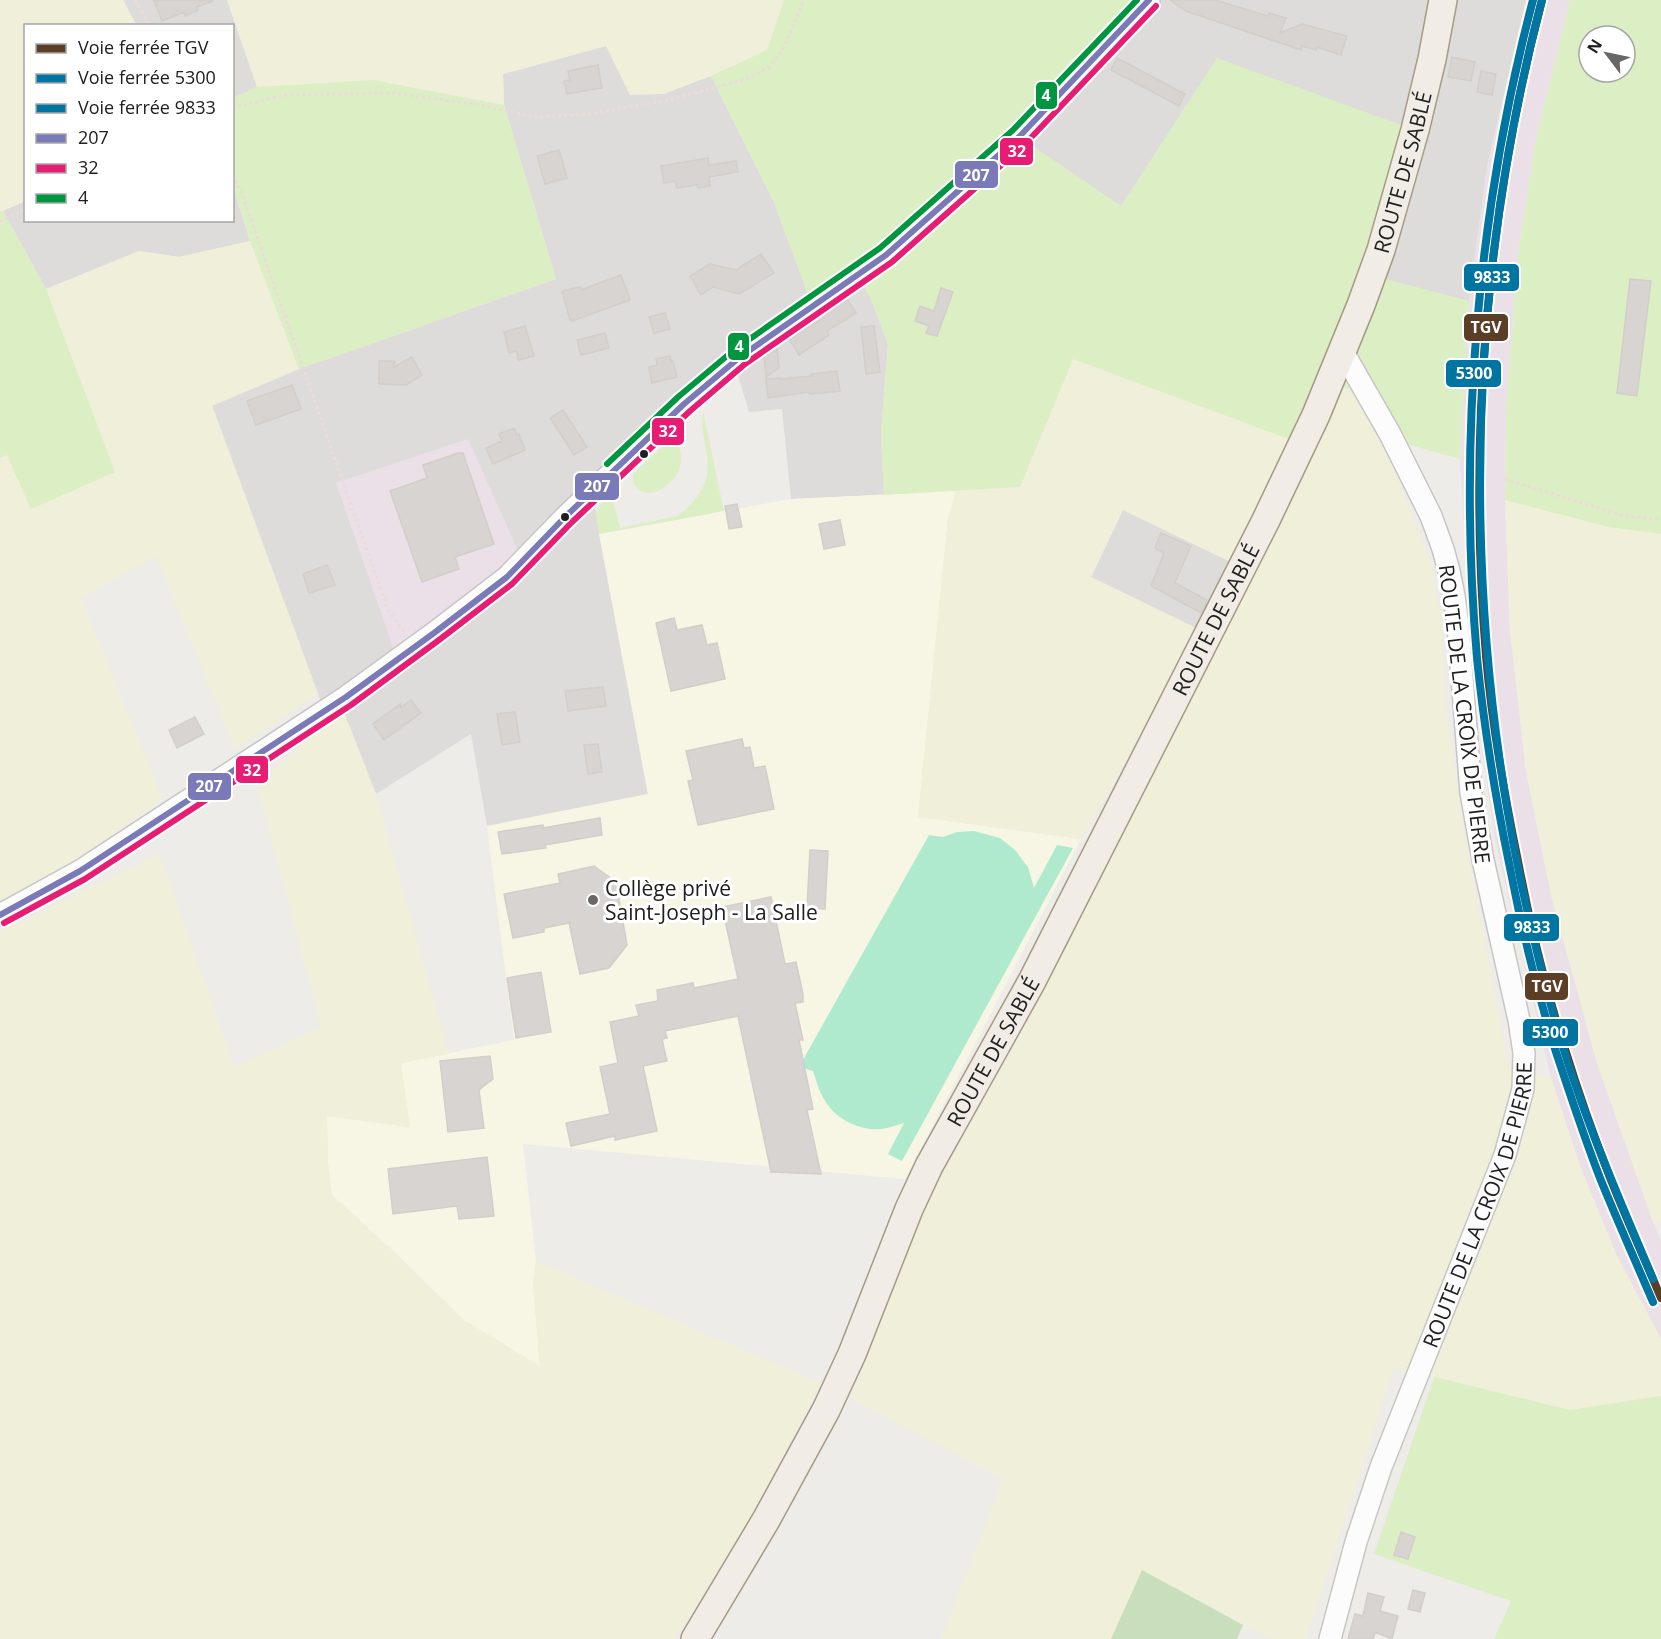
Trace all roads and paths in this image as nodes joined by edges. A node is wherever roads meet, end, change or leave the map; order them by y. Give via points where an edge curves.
1 (135, 0) edge
2 (804, 0) edge
3 (1149, 0) edge
4 (1443, 0) edge
5 (147, 24) edge
6 (234, 108) edge
7 (234, 180) edge
8 (24, 210) edge
9 (0, 222) edge
10 (1343, 352) junction
11 (1505, 479) dead end
12 (1661, 519) edge
13 (418, 645) junction
14 (0, 915) edge
15 (695, 1639) edge
16 (1330, 1639) edge

1 - 5 path
2 - 6 path via 783,49 769,67 746,79 664,100 588,114 534,117 393,93 284,95
3 - 13 street via 1019,137 886,255 740,357 613,471 507,577
4 - 10 main road, ROUTE DE SABLÉ via 1403,176 1381,250
7 - 13 path via 388,610 406,636
8 - 9 path
10 - 15 main road, ROUTE DE SABLÉ via 1266,520 1149,753 1032,981 939,1147 909,1209 826,1410
10 - 16 street, ROUTE DE LA CROIX DE PIERRE via 1431,516 1449,571 1458,626 1471,793 1524,1053 1523,1089 1505,1155 1381,1467
11 - 12 path via 1621,515
13 - 14 street via 346,697 80,871

